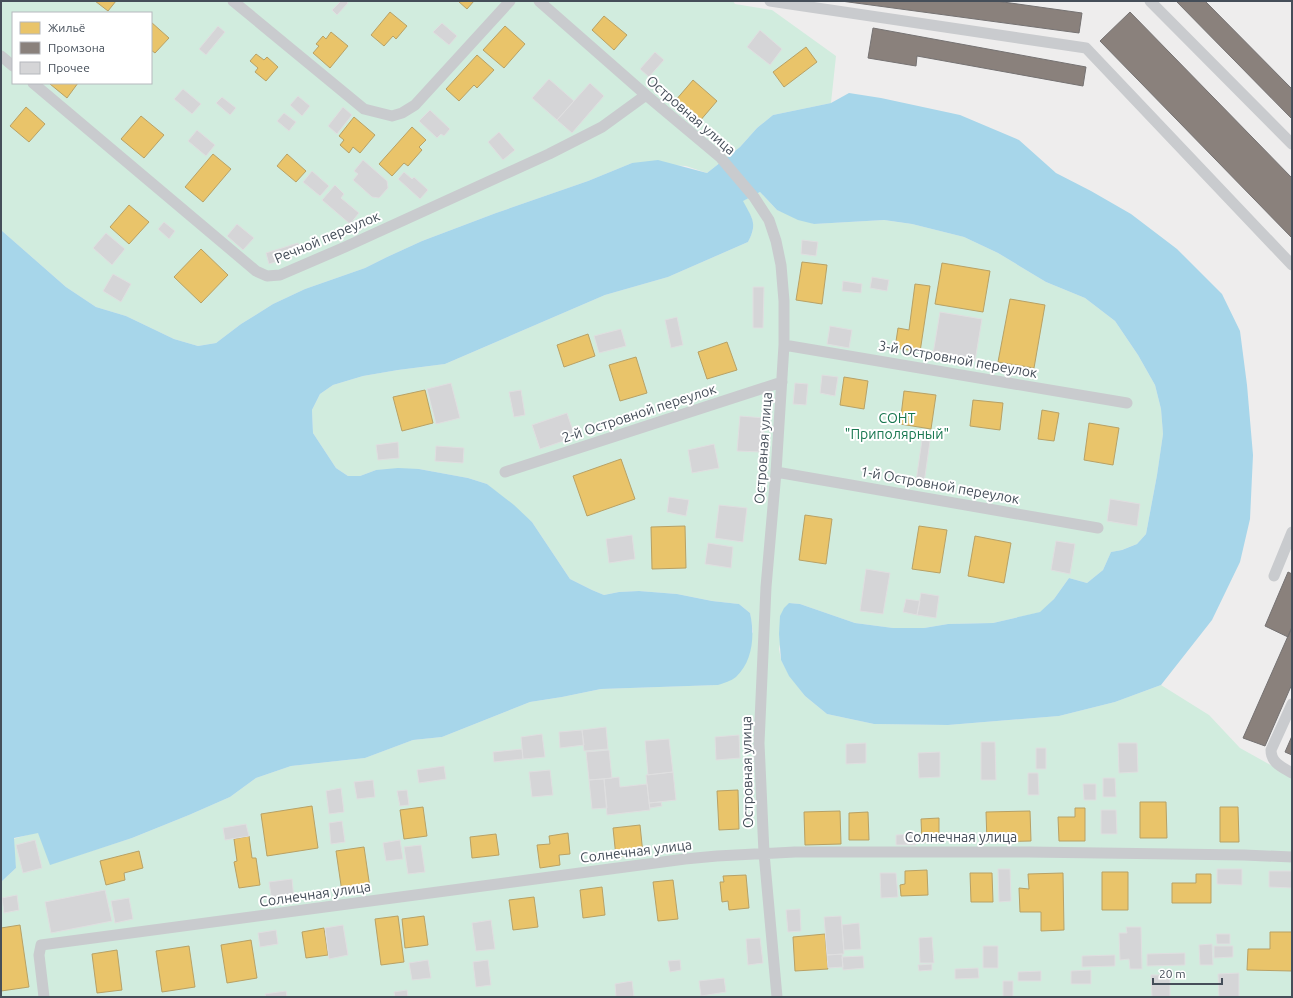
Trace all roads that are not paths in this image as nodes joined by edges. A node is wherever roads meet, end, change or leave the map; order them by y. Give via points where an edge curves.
1 (233, 1) edge
2 (510, 1) edge
3 (539, 1) edge
4 (770, 1) edge
5 (1150, 1) edge
6 (1, 56) edge
7 (12, 65) edge
8 (34, 84) edge
9 (646, 95) junction
10 (1292, 144) edge
11 (1292, 265) edge
12 (784, 345) junction
13 (782, 382) junction
14 (1127, 403) dead end
15 (505, 472) dead end
16 (776, 472) junction
17 (1098, 528) dead end
18 (1292, 532) edge
19 (1274, 576) dead end
20 (1292, 704) edge
21 (1292, 773) edge
22 (764, 853) junction
23 (1292, 858) edge
24 (44, 997) edge
25 (777, 997) edge

1 - 2 lane via 364,109 392,116 415,105
3 - 9 lane, Островная улица
4 - 11 lane via 1086,48
5 - 10 lane
6 - 7 lane
8 - 9 lane, Речной переулок via 256,271 267,276 280,275 345,247 549,154 602,127
9 - 12 lane, Островная улица via 720,157 754,197 769,220 781,265
12 - 13 lane, Островная улица
12 - 14 lane, 3-й Островной переулок
13 - 15 lane, 2-й Островной переулок
13 - 16 lane, Островная улица
16 - 17 lane, 1-й Островной переулок
16 - 22 lane, Островная улица via 766,587 759,732
18 - 19 lane
20 - 21 lane via 1271,750 1275,763
22 - 23 lane, Солнечная улица via 1030,852
22 - 24 lane, Солнечная улица via 684,859 41,946 39,955
22 - 25 lane, Островная улица

